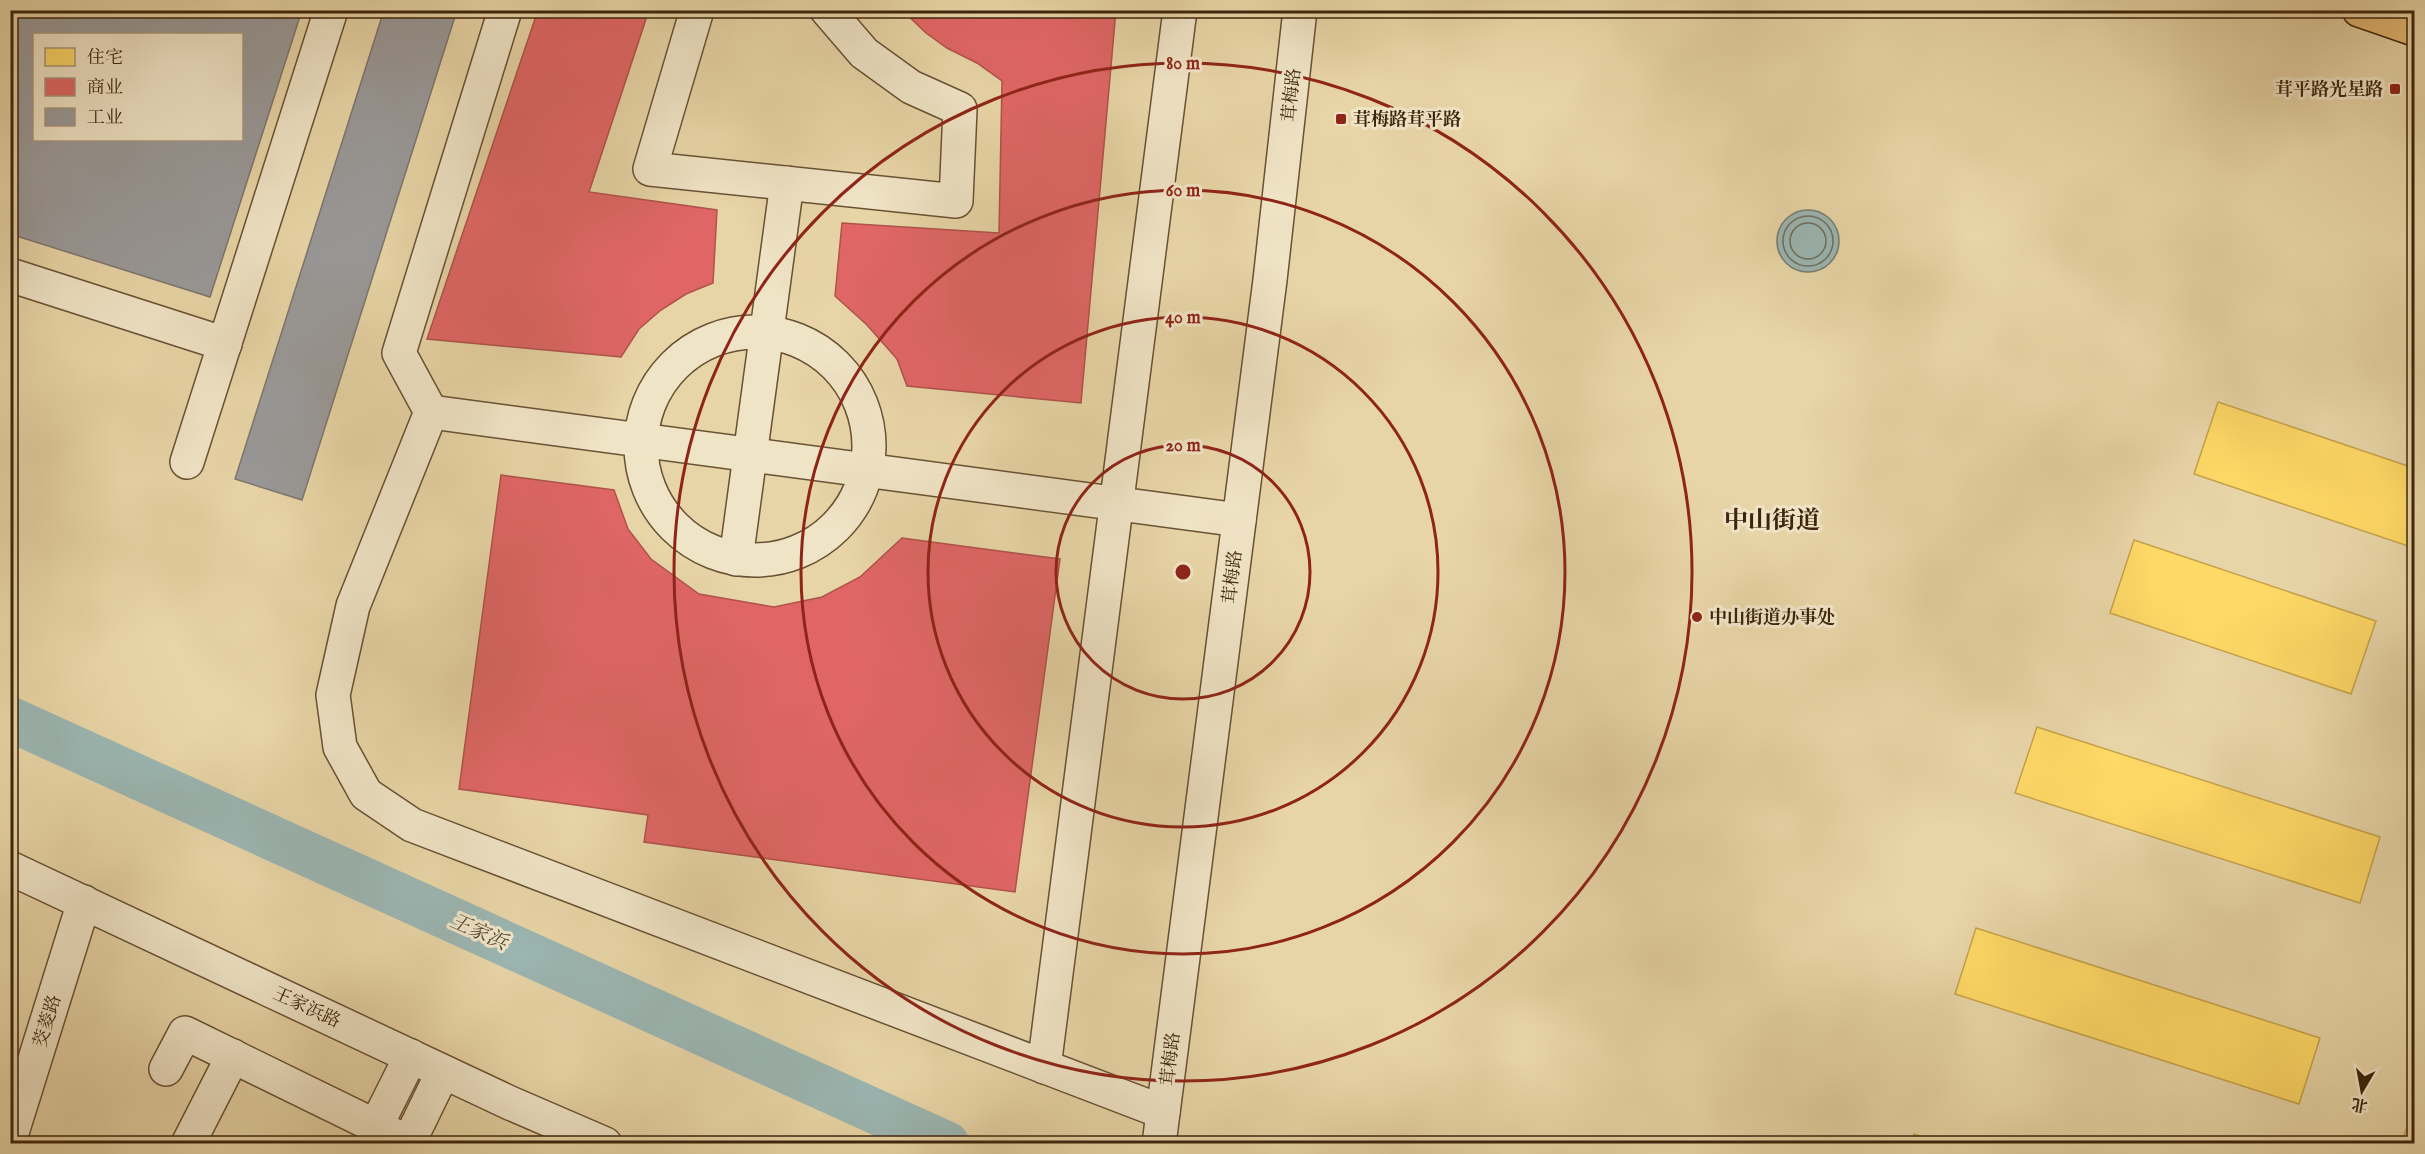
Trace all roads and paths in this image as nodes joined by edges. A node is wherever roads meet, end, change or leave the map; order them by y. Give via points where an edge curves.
1 (331, 10) edge
2 (505, 10) edge
3 (697, 10) edge
4 (827, 10) edge
5 (1180, 10) edge
6 (1300, 10) edge
7 (2359, 10) edge
8 (2415, 29) edge
9 (787, 183) junction
10 (10, 275) edge
11 (767, 332) junction
12 (225, 344) junction
13 (431, 412) junction
14 (641, 440) junction
15 (750, 455) junction
16 (188, 462) dead end
17 (867, 471) junction
18 (1116, 504) junction
19 (1239, 520) junction
20 (736, 559) junction
21 (10, 868) edge
22 (84, 902) junction
23 (233, 1056) junction
24 (411, 1056) junction
25 (1044, 1066) junction
26 (166, 1069) dead end
27 (444, 1072) junction
28 (376, 1126) junction
29 (1160, 1132) edge
30 (10, 1139) edge
31 (188, 1143) edge
32 (410, 1143) edge
33 (605, 1143) edge

1 - 12 street
2 - 13 street via 399,353
3 - 9 street via 650,169
4 - 9 street via 864,53 911,87 960,109 956,201
5 - 18 street
6 - 19 street, 茸梅路
7 - 8 main road
9 - 11 street
10 - 12 street
11 - 14 street via 730,334 696,348 668,372 648,404
11 - 15 street
11 - 17 street via 804,343 836,364 858,396 869,432
12 - 16 street
13 - 14 street
13 - 25 street via 353,606 333,695 340,747 366,794 412,825
14 - 15 street
14 - 20 street via 644,473 656,504 677,530 705,549
15 - 17 street
15 - 20 street
17 - 18 street
17 - 20 street via 855,503 834,530 805,549 772,559
18 - 19 street
18 - 25 street
19 - 29 street, 茸梅路
21 - 22 street, 王家浜路
22 - 24 street, 王家浜路
22 - 30 street, 茭菱路
23 - 26 street via 185,1033
23 - 28 street
23 - 31 street
24 - 27 street, 王家浜路
24 - 28 street
25 - 29 street
27 - 32 street
27 - 33 street, 王家浜路
28 - 32 street

